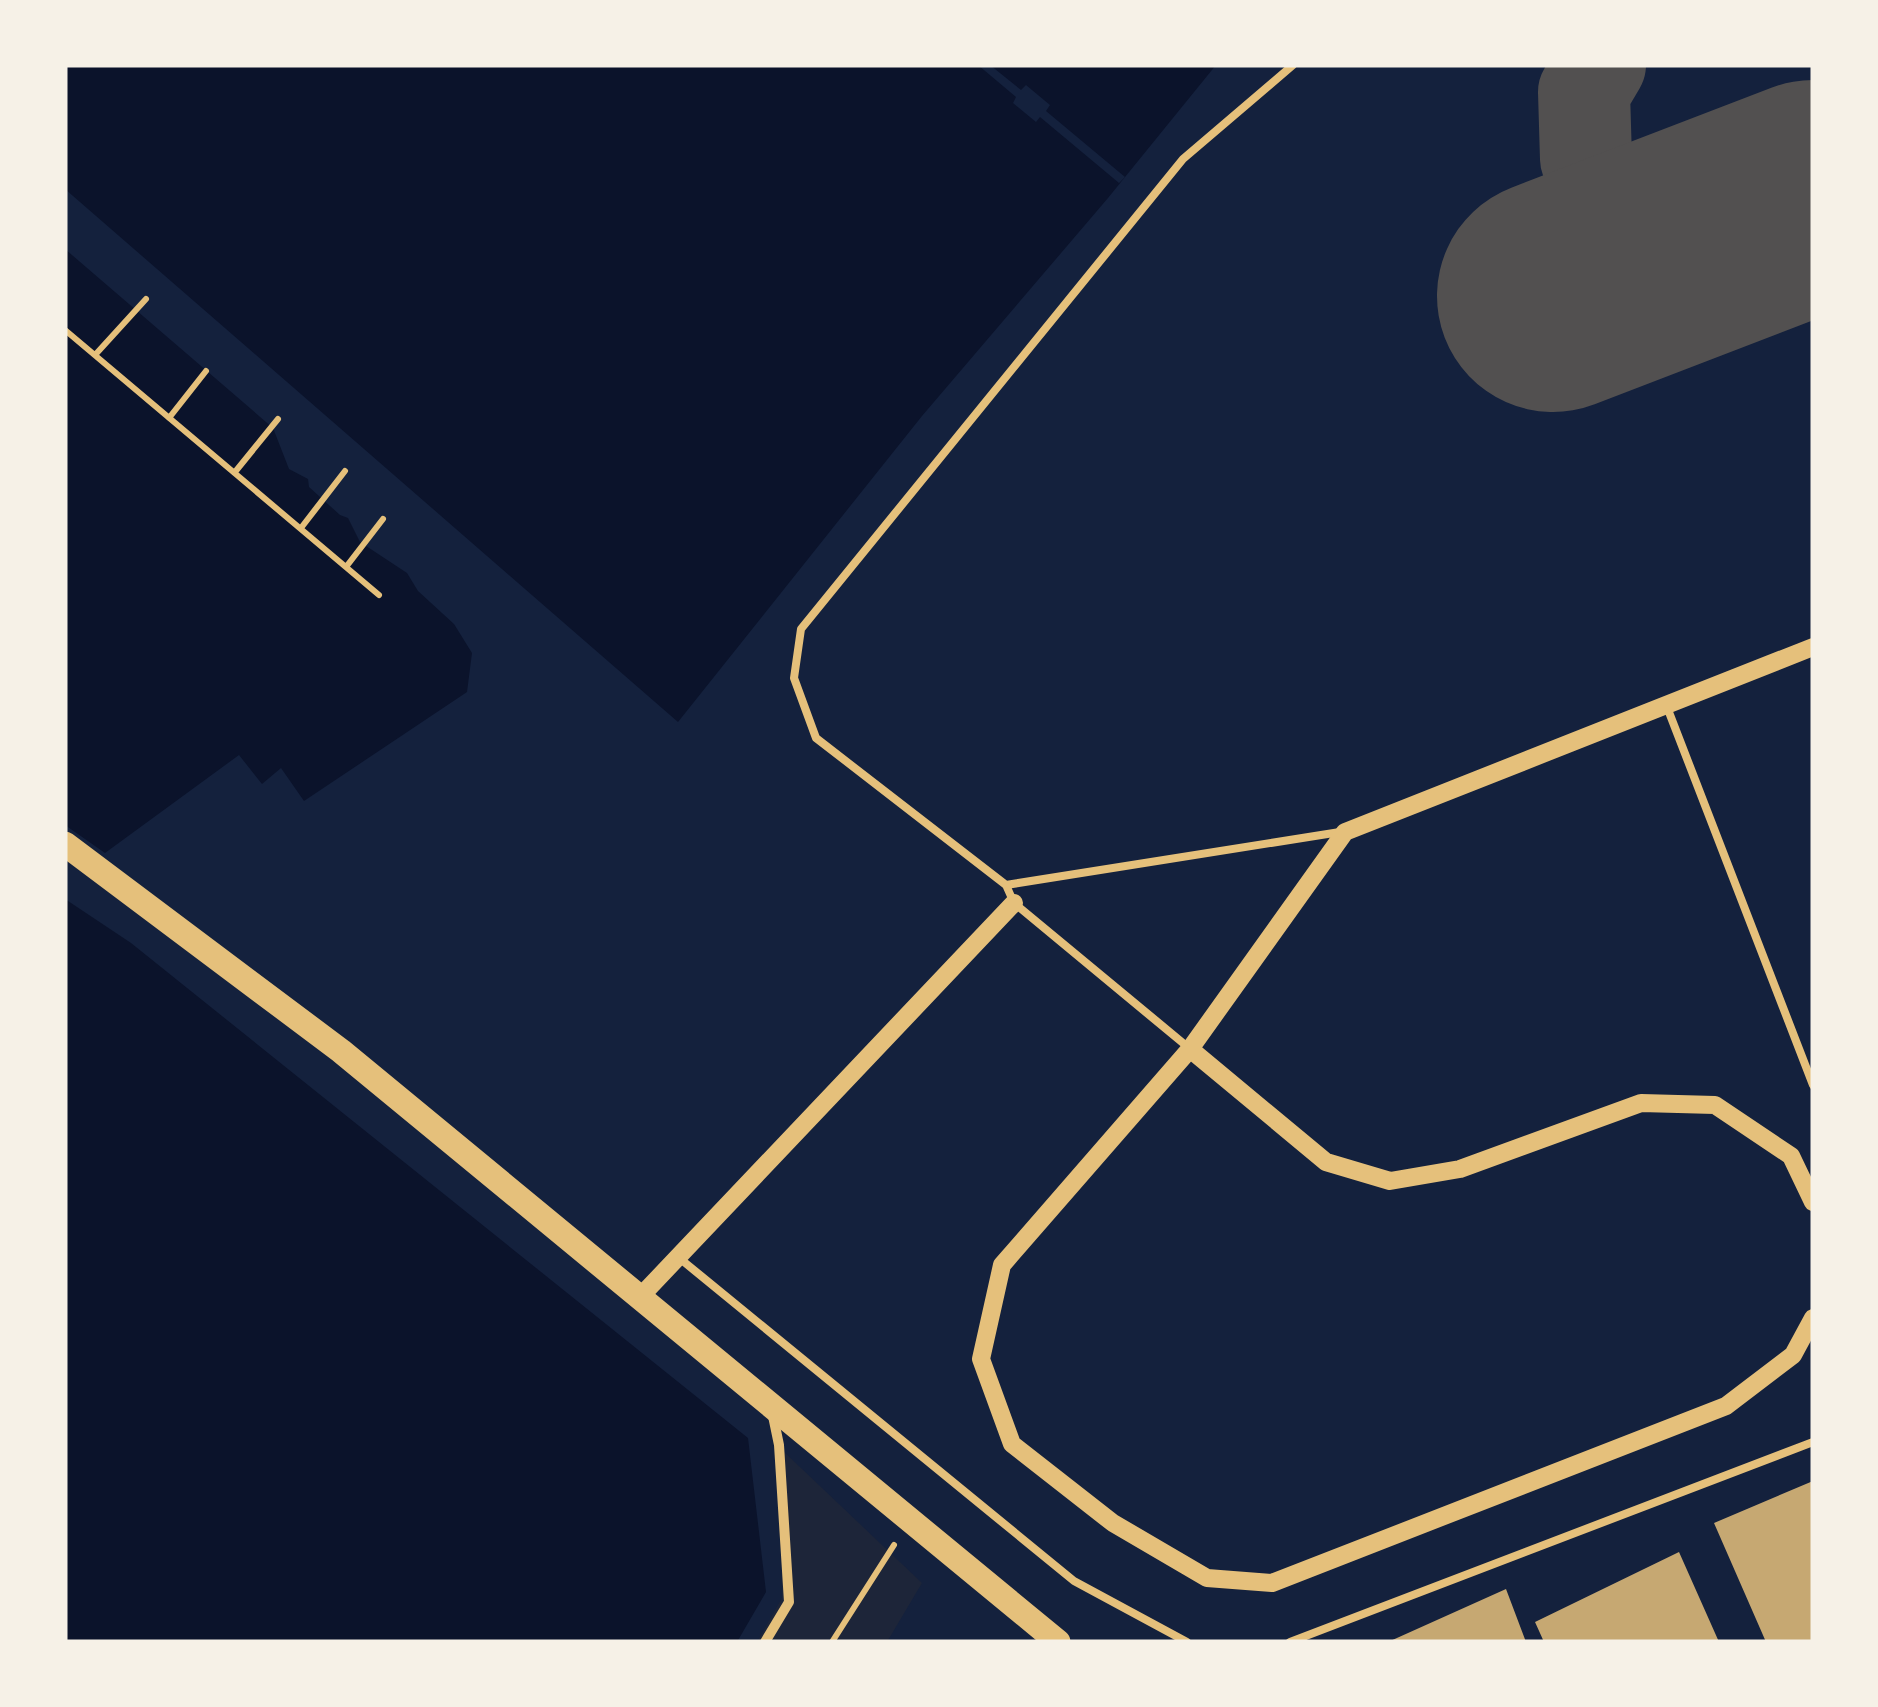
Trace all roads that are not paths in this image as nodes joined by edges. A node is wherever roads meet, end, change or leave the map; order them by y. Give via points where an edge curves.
1 (1293, 65) edge
2 (1813, 648) edge
3 (1667, 705) junction
4 (1344, 832) junction
5 (65, 844) edge
6 (1010, 894) junction
7 (1190, 1048) junction
8 (1813, 1085) edge
9 (1813, 1202) edge
10 (677, 1256) junction
11 (640, 1297) junction
12 (1813, 1318) edge
13 (771, 1406) junction
14 (1813, 1442) edge
15 (765, 1642) edge
16 (1058, 1642) edge
17 (1187, 1642) edge
18 (1290, 1642) edge

1 - 6 lane via 1183,159 801,629 794,678 816,738
2 - 3 street
3 - 4 street
3 - 8 lane
4 - 6 lane
4 - 7 street
5 - 11 main road via 342,1051
6 - 7 lane
6 - 10 street
7 - 9 street via 1326,1162 1390,1181 1460,1169 1641,1103 1715,1104 1791,1156
7 - 12 street via 1002,1265 981,1359 1012,1444 1112,1523 1207,1578 1272,1583 1726,1406 1793,1355
10 - 11 street
10 - 17 lane via 1074,1581
11 - 13 main road
13 - 15 street via 780,1445 789,1602
13 - 16 main road
14 - 18 lane

